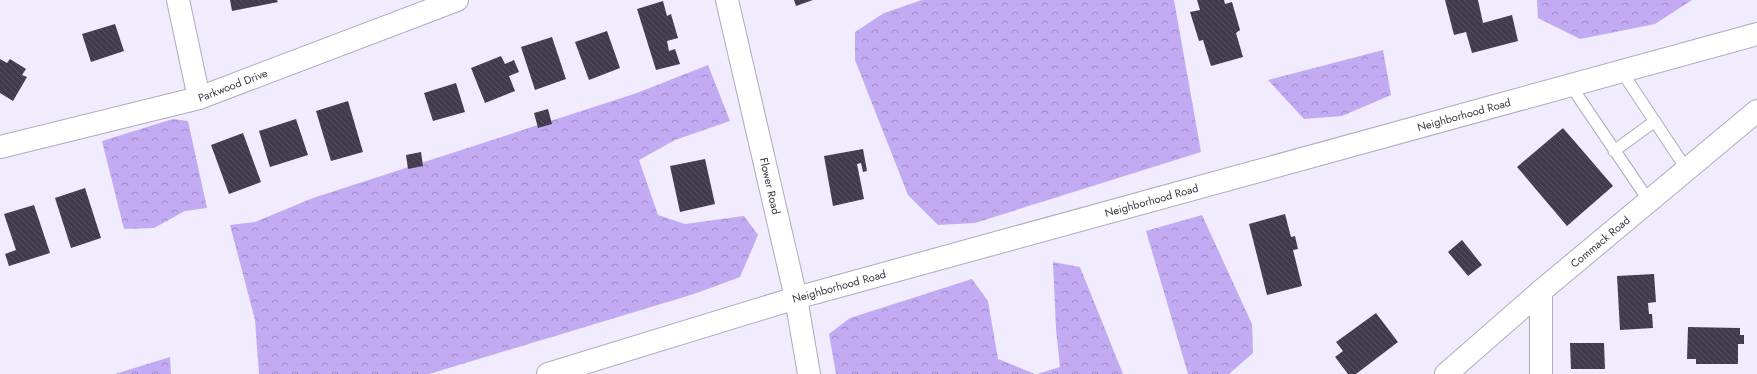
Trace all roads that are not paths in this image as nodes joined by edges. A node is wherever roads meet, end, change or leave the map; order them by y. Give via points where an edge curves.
1 (178, 0) edge
2 (727, 0) edge
3 (452, 1) edge
4 (1757, 34) edge
5 (1622, 72) junction
6 (1571, 86) junction
7 (199, 98) junction
8 (1757, 111) edge
9 (1655, 121) junction
10 (0, 147) edge
11 (1614, 151) junction
12 (1687, 170) junction
13 (1649, 201) junction
14 (1542, 291) junction
15 (796, 298) junction
16 (548, 374) edge
17 (809, 374) edge
18 (1446, 374) edge
19 (1541, 374) edge

1 - 7 street
2 - 15 street, Flower Road
3 - 7 street, Parkwood Drive
4 - 5 street, Neighborhood Road
5 - 6 street, Neighborhood Road
5 - 9 lane
6 - 11 lane
6 - 15 street, Neighborhood Road
7 - 10 street, Parkwood Drive
8 - 12 street, Commack Road
9 - 11 lane
9 - 12 lane
11 - 13 lane
12 - 13 street, Commack Road
13 - 14 street, Commack Road
14 - 18 street, Commack Road
14 - 19 street
15 - 16 street, Neighborhood Road
15 - 17 street, Flower Road

